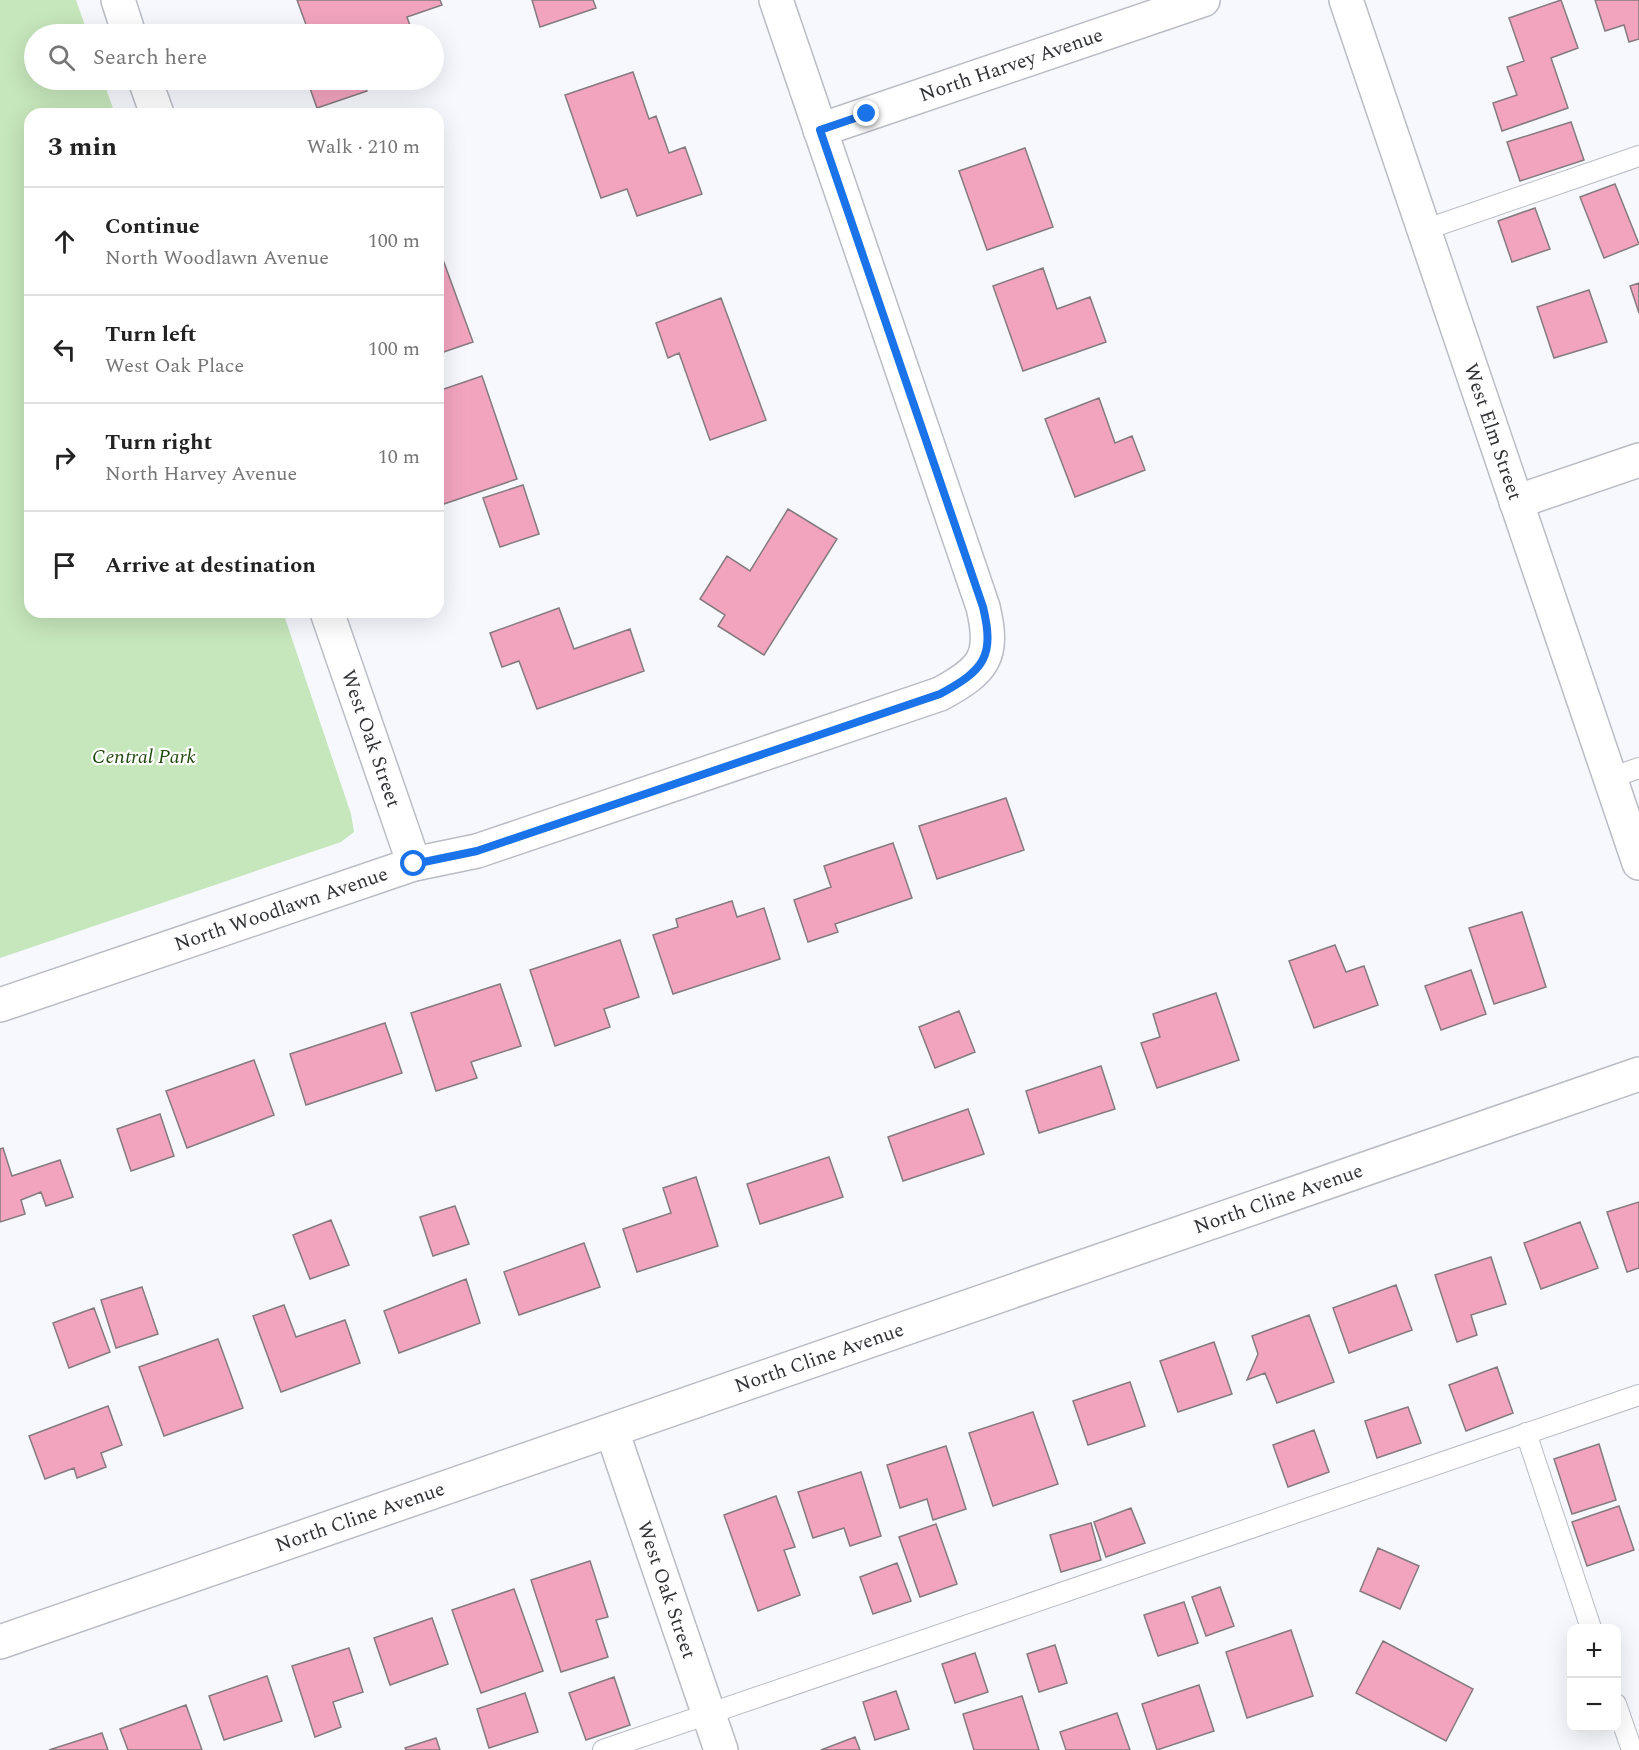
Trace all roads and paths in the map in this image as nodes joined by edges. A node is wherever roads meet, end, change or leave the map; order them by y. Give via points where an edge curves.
1 (118, 0) edge
2 (776, 0) edge
3 (1203, 0) edge
4 (1346, 0) edge
5 (126, 24) edge
6 (149, 90) edge
7 (155, 108) edge
8 (820, 130) junction
9 (1639, 156) edge
10 (1424, 230) junction
11 (1639, 460) edge
12 (1516, 502) junction
13 (329, 618) edge
14 (1624, 773) edge
15 (1639, 863) edge
16 (414, 864) junction
17 (0, 1005) edge
18 (1639, 1074) edge
19 (1639, 1395) edge
20 (612, 1431) junction
21 (1526, 1433) junction
22 (1589, 1624) edge
23 (0, 1642) edge
24 (709, 1713) junction
25 (1621, 1716) edge
26 (603, 1750) edge
27 (721, 1750) edge
28 (1632, 1750) edge

1 - 5 street
2 - 8 street
3 - 8 street, North Harvey Avenue
4 - 10 street, West Elm Street
6 - 7 street
8 - 16 street, North Woodlawn Avenue via 983,607 989,646 979,667 965,681 940,694 477,851
9 - 10 lane
10 - 12 street, West Elm Street
11 - 12 street
12 - 14 street, West Elm Street
13 - 16 street, West Oak Street
14 - 15 street, West Elm Street
16 - 17 street, North Woodlawn Avenue
18 - 20 street, North Cline Avenue
19 - 21 lane
20 - 23 street, North Cline Avenue
20 - 24 street, West Oak Street
21 - 22 lane
21 - 24 lane
24 - 26 lane
24 - 27 street, West Oak Street
25 - 28 lane

